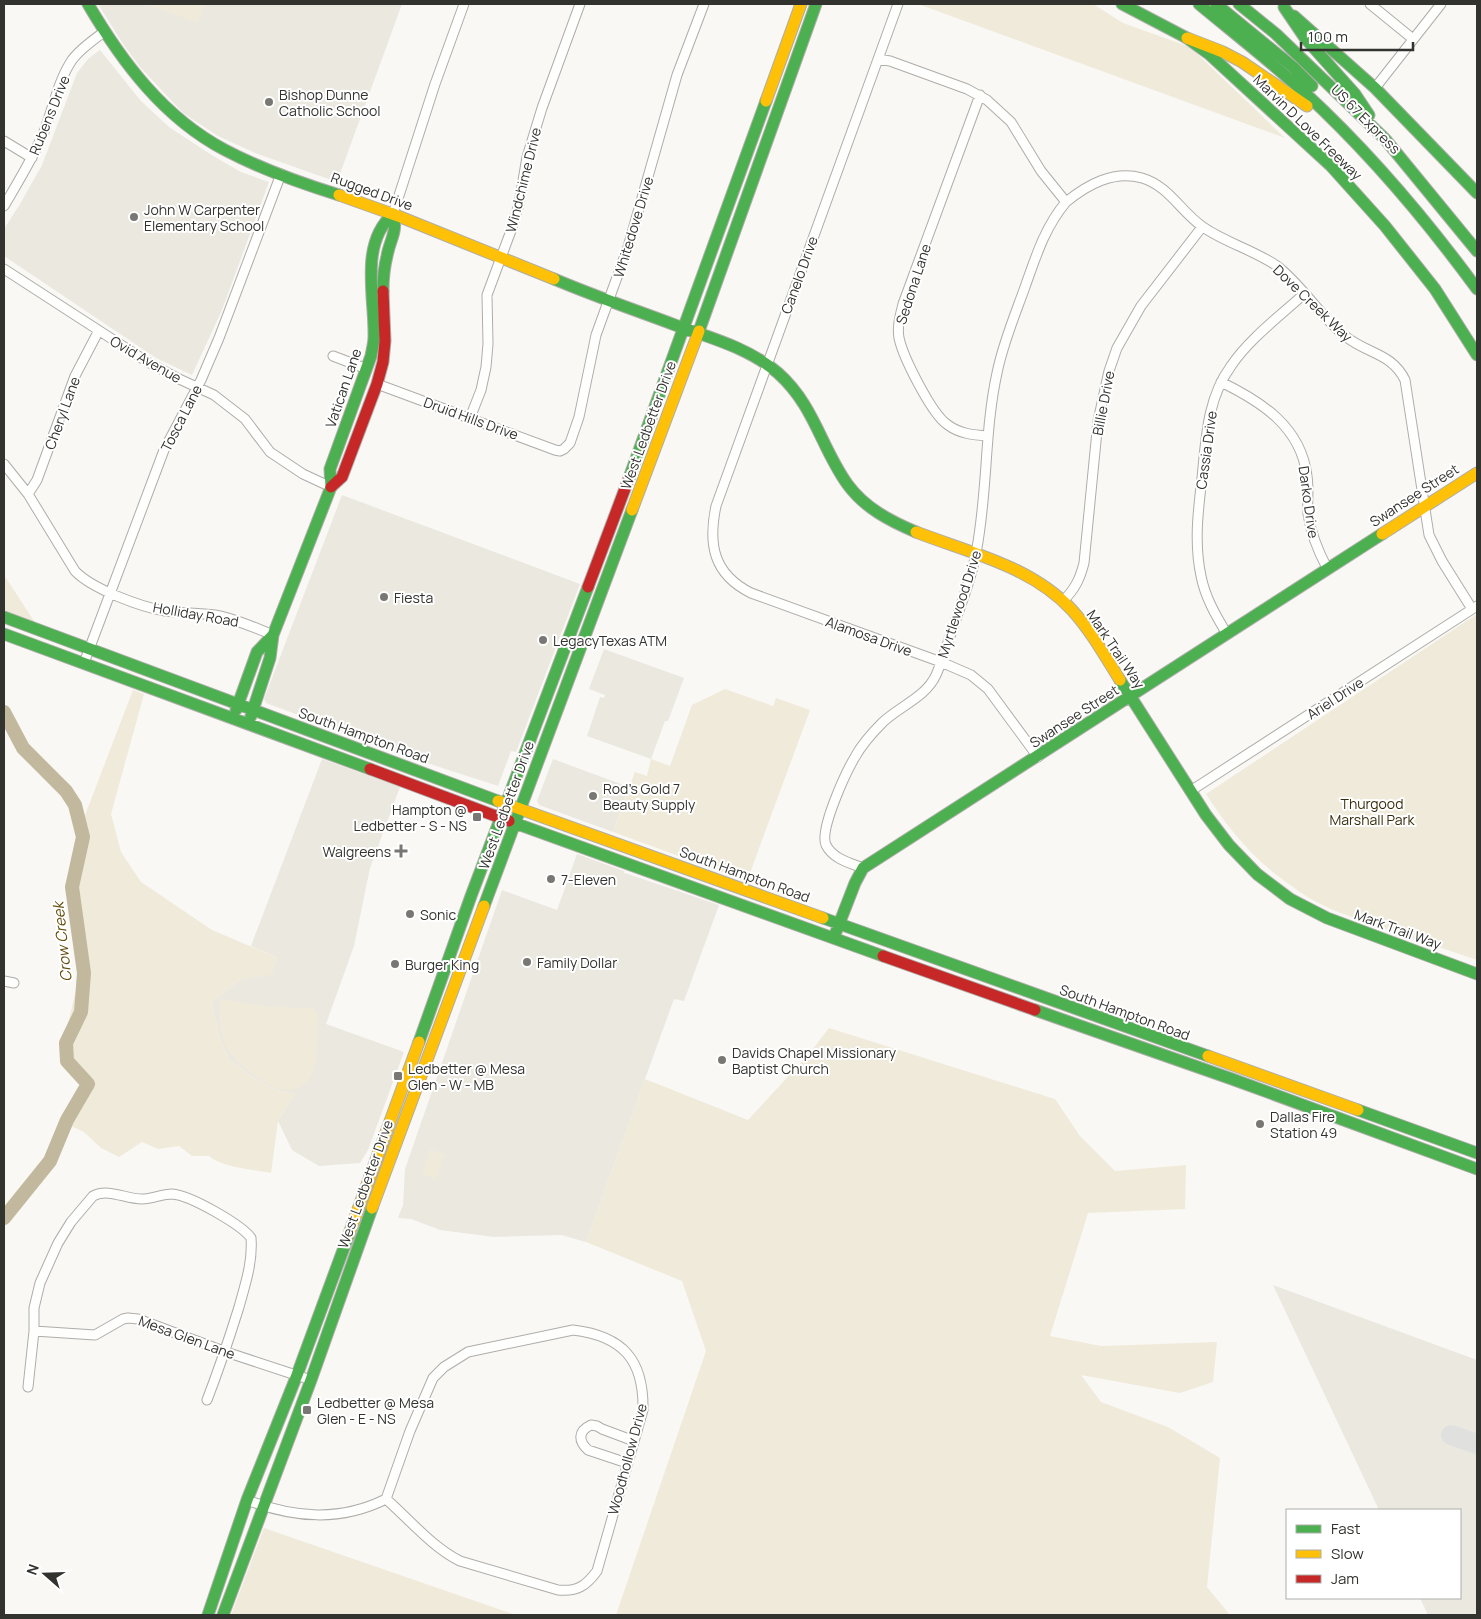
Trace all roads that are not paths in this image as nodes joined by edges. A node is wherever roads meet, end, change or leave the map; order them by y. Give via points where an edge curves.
1 (88, 4) edge
2 (464, 4) edge
3 (580, 4) edge
4 (704, 4) edge
5 (801, 4) edge
6 (816, 4) edge
7 (898, 4) edge
8 (1122, 4) edge
9 (1198, 4) edge
10 (1216, 4) edge
11 (1239, 4) edge
12 (1370, 4) edge
13 (1441, 4) edge
14 (1282, 6) edge
15 (104, 32) junction
16 (1187, 38) junction
17 (1413, 39) junction
18 (878, 59) junction
19 (1375, 88) junction
20 (980, 95) junction
21 (762, 113) junction
22 (775, 118) junction
23 (1385, 139) junction
24 (4, 141) edge
25 (32, 158) junction
26 (1374, 162) junction
27 (281, 174) junction
28 (1477, 193) edge
29 (1066, 202) junction
30 (4, 206) edge
31 (394, 214) junction
32 (1202, 227) junction
33 (1477, 251) edge
34 (501, 257) junction
35 (4, 270) edge
36 (1477, 271) edge
37 (1477, 289) edge
38 (1304, 294) junction
39 (610, 301) junction
40 (683, 328) junction
41 (98, 332) junction
42 (698, 333) junction
43 (1477, 355) edge
44 (333, 356) dead end
45 (767, 364) junction
46 (367, 369) junction
47 (1221, 382) junction
48 (377, 384) junction
49 (197, 387) junction
50 (470, 418) junction
51 (988, 436) junction
52 (564, 450) joint
53 (4, 464) edge
54 (1477, 473) edge
55 (331, 487) junction
56 (28, 494) junction
57 (1424, 507) junction
58 (714, 549) joint
59 (976, 554) junction
60 (1327, 568) junction
61 (110, 593) junction
62 (1062, 601) junction
63 (1475, 607) edge
64 (4, 617) edge
65 (4, 634) edge
66 (1227, 634) junction
67 (273, 635) junction
68 (90, 649) junction
69 (941, 662) junction
70 (84, 663) junction
71 (550, 686) junction
72 (564, 694) junction
73 (1130, 697) junction
74 (238, 704) junction
75 (253, 710) junction
76 (233, 718) junction
77 (248, 723) junction
78 (309, 730) junction
79 (303, 745) junction
80 (1038, 757) junction
81 (1192, 790) junction
82 (505, 804) junction
83 (520, 809) junction
84 (500, 818) junction
85 (515, 823) junction
86 (864, 868) junction
87 (733, 886) junction
88 (725, 898) junction
89 (838, 924) junction
90 (833, 939) junction
91 (941, 961) junction
92 (446, 964) junction
93 (462, 970) junction
94 (1477, 974) edge
95 (936, 975) junction
96 (4, 980) edge
97 (14, 983) dead end
98 (410, 1067) junction
99 (1234, 1073) junction
100 (404, 1120) junction
101 (381, 1148) junction
102 (1477, 1153) edge
103 (1477, 1169) edge
104 (379, 1189) junction
105 (34, 1331) junction
106 (226, 1352) junction
107 (297, 1375) junction
108 (311, 1380) junction
109 (28, 1387) dead end
110 (207, 1400) dead end
111 (634, 1441) junction
112 (627, 1463) junction
113 (386, 1499) junction
114 (246, 1500) junction
115 (263, 1506) junction
116 (208, 1615) edge
117 (223, 1615) edge

1 - 15 main road, Rugged Drive
2 - 31 street, Vatican Lane
3 - 34 street, Windchime Drive via 532,137 519,204
4 - 39 street, Whitedove Drive via 677,75
5 - 21 main road, West Ledbetter Drive
6 - 22 main road, West Ledbetter Drive
7 - 18 street, Canelo Drive
8 - 16 main road, Marvin D Love Freeway
9 - 26 main road, Marvin D Love Freeway via 1304,92
10 - 36 main road, US 67 Express via 1292,67 1352,125 1444,226
11 - 23 main road via 1276,34
12 - 17 street
13 - 17 street
14 - 19 main road
14 - 23 main road via 1305,38 1355,94
15 - 25 street, Rubens Drive via 73,59
15 - 27 main road, Rugged Drive via 131,71 180,119 239,157
16 - 26 main road via 1242,62 1302,101
16 - 43 main road, Marvin D Love Freeway via 1209,54 1331,166 1410,256
17 - 19 street
18 - 20 street
18 - 45 street, Canelo Drive
19 - 28 main road
20 - 29 street via 1011,122 1041,171
20 - 51 street, Sedona Lane via 903,304 898,328 902,349 937,416 956,430
21 - 22 main road
21 - 40 main road, West Ledbetter Drive
22 - 42 main road, West Ledbetter Drive
23 - 33 main road
24 - 25 street
25 - 30 street, Rubens Drive
26 - 37 main road, Marvin D Love Freeway via 1421,214
27 - 31 main road, Rugged Drive
27 - 49 street, Tosca Lane via 232,309
29 - 32 street, Dove Creek Way via 1099,181 1122,176 1140,178 1160,186
29 - 51 street, Myrtlewood Drive via 1041,243 1006,341 997,372
31 - 34 main road, Rugged Drive
31 - 46 main road, Vatican Lane via 383,222 373,252 374,338
31 - 48 main road, Vatican Lane via 396,226 382,280 386,341
32 - 38 street, Dove Creek Way via 1268,261 1289,276
32 - 62 street, Billie Drive via 1141,306 1108,370 1098,421 1084,564 1080,579
34 - 39 main road, Rugged Drive
34 - 50 street, Windchime Drive via 487,294 486,367
35 - 41 street, Ovid Avenue
38 - 47 street, Cassia Drive via 1244,350
38 - 57 street, Dove Creek Way via 1346,337 1400,369 1408,396
39 - 40 main road, Rugged Drive
39 - 52 street, Whitedove Drive via 596,335 579,417 570,443
40 - 42 main road, Rugged Drive
40 - 71 main road, West Ledbetter Drive
41 - 49 street, Ovid Avenue
41 - 56 street, Cheryl Lane via 74,376 37,480
42 - 45 main road, Mark Trail Way
42 - 72 main road, West Ledbetter Drive
44 - 46 street
45 - 58 street, Canelo Drive via 716,506 712,536
45 - 59 main road, Mark Trail Way via 802,400 836,466 858,497 896,523
46 - 48 main road
46 - 55 main road, Vatican Lane via 330,470
47 - 60 street, Darko Drive via 1253,398 1273,413 1297,444 1307,476 1311,530 1316,549
47 - 66 street, Cassia Drive via 1208,419 1196,524 1201,577 1208,601
48 - 50 street, Druid Hills Drive
48 - 55 main road, Vatican Lane via 342,477
49 - 55 street, Ovid Avenue via 234,409 270,452 303,474
49 - 61 street, Tosca Lane via 164,450
50 - 52 street, Druid Hills Drive via 555,450
51 - 59 street, Myrtlewood Drive
53 - 56 street, Holliday Road
54 - 57 main road, Swansee Street
55 - 67 main road, Vatican Lane
56 - 61 street, Holliday Road via 75,571
57 - 60 main road, Swansee Street
57 - 63 street, Dove Creek Way via 1433,546
58 - 69 street, Alamosa Drive via 719,563 731,578 751,593
59 - 62 main road, Mark Trail Way via 1024,574
59 - 69 street, Myrtlewood Drive
60 - 66 main road, Swansee Street
61 - 67 street, Holliday Road via 164,610 234,619
61 - 68 street, Tosca Lane
62 - 73 main road, Mark Trail Way via 1091,634
63 - 81 street, Ariel Drive
64 - 68 main road, South Hampton Road
65 - 70 main road, South Hampton Road
66 - 73 main road, Swansee Street
67 - 74 main road, Vatican Lane via 257,652
67 - 75 main road, Vatican Lane via 270,658
68 - 70 street, Tosca Lane
68 - 74 main road, South Hampton Road
69 - 80 street, Alamosa Drive via 971,675 988,689
69 - 86 street, Myrtlewood Drive via 930,685 867,740 855,757 828,820 824,832 830,851 841,860
70 - 76 main road, South Hampton Road
71 - 72 main road
71 - 82 main road, West Ledbetter Drive
72 - 83 main road, West Ledbetter Drive
73 - 80 main road, Swansee Street
73 - 81 main road, Mark Trail Way
74 - 75 main road, South Hampton Road
74 - 76 main road, Vatican Lane
75 - 77 main road, Vatican Lane
75 - 78 main road, South Hampton Road
76 - 77 main road, South Hampton Road
77 - 79 main road, South Hampton Road
78 - 79 main road
78 - 82 main road, South Hampton Road
79 - 84 main road, South Hampton Road
80 - 86 main road, Swansee Street
81 - 94 main road, Mark Trail Way via 1212,822 1244,862 1263,880 1300,905 1330,920
82 - 83 main road, South Hampton Road
82 - 84 main road, West Ledbetter Drive
83 - 85 main road, West Ledbetter Drive
83 - 87 main road, South Hampton Road
84 - 85 main road, South Hampton Road
84 - 92 main road, West Ledbetter Drive
85 - 88 main road, South Hampton Road
85 - 93 main road, West Ledbetter Drive
86 - 89 main road, Swansee Street
87 - 88 main road
87 - 89 main road, South Hampton Road
88 - 90 main road, South Hampton Road
89 - 90 main road, Swansee Street
89 - 91 main road, South Hampton Road
90 - 95 main road, South Hampton Road
91 - 95 main road
91 - 99 main road, South Hampton Road
92 - 93 main road
92 - 98 main road, West Ledbetter Drive
93 - 100 main road, West Ledbetter Drive
95 - 99 main road, South Hampton Road
96 - 97 street
98 - 100 main road via 401,1101
98 - 101 main road, West Ledbetter Drive
99 - 102 main road, South Hampton Road
99 - 103 main road, South Hampton Road
100 - 104 main road, West Ledbetter Drive
101 - 104 main road via 387,1153
101 - 107 main road, West Ledbetter Drive
104 - 108 main road, West Ledbetter Drive
105 - 106 street, Mesa Glen Lane via 95,1335 123,1319 138,1318
105 - 106 street via 34,1308 40,1283 58,1243 93,1196 106,1193 141,1199 173,1194 214,1211 242,1228 251,1238 252,1251 244,1289
105 - 109 street
106 - 107 street, Mesa Glen Lane
106 - 110 street
107 - 108 street, Mesa Glen Lane
107 - 114 main road, West Ledbetter Drive
108 - 115 main road, West Ledbetter Drive
111 - 112 street, Woodhollow Drive
111 - 112 street via 591,1425 580,1438 588,1450
111 - 113 street, Woodhollow Drive via 643,1410 642,1383 634,1362 612,1341 597,1334 573,1330 468,1352 433,1378
112 - 113 street, Woodhollow Drive via 597,1571 580,1589 568,1591 460,1561 436,1545
113 - 115 street via 334,1515 310,1515
114 - 115 street
114 - 116 main road, West Ledbetter Drive
115 - 117 main road, West Ledbetter Drive

